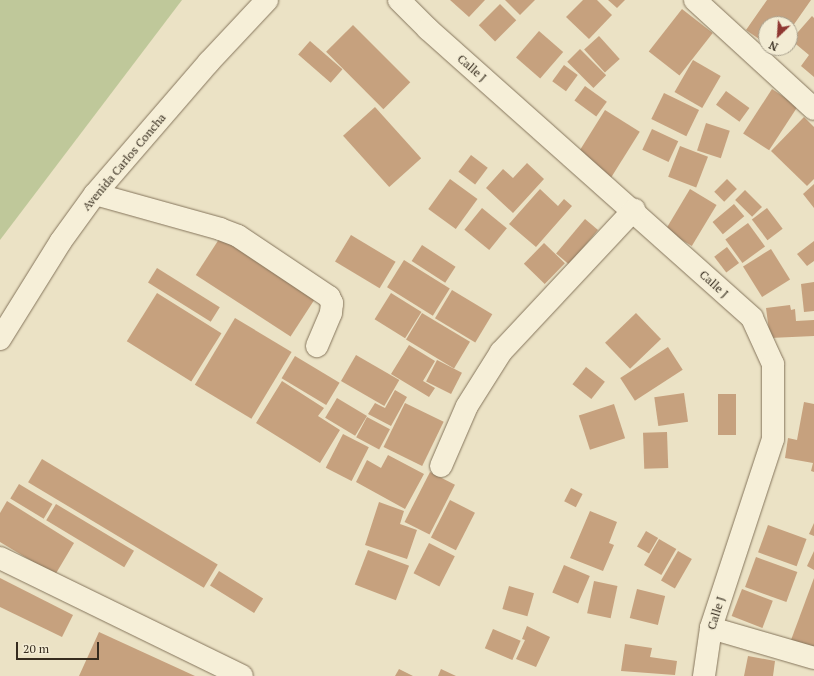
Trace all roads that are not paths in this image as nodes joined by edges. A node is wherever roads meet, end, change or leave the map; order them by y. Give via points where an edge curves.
1 (267, 0) edge
2 (399, 0) edge
3 (695, 0) edge
4 (814, 109) edge
5 (96, 194) junction
6 (634, 210) junction
7 (0, 339) edge
8 (317, 346) dead end
9 (441, 466) dead end
10 (0, 558) edge
11 (711, 628) junction
12 (814, 658) edge
13 (242, 676) edge
14 (704, 676) edge

1 - 5 street, Avenida Carlos Concha via 208,62
2 - 6 street, Calle J via 428,29
3 - 4 street
5 - 7 street, Avenida Carlos Concha via 61,241
5 - 8 street via 220,228 238,236 330,297 331,313
6 - 9 street via 501,352 467,406
6 - 11 street, Calle J via 752,318 773,364 773,439
10 - 13 street
11 - 12 street
11 - 14 street, Calle J

